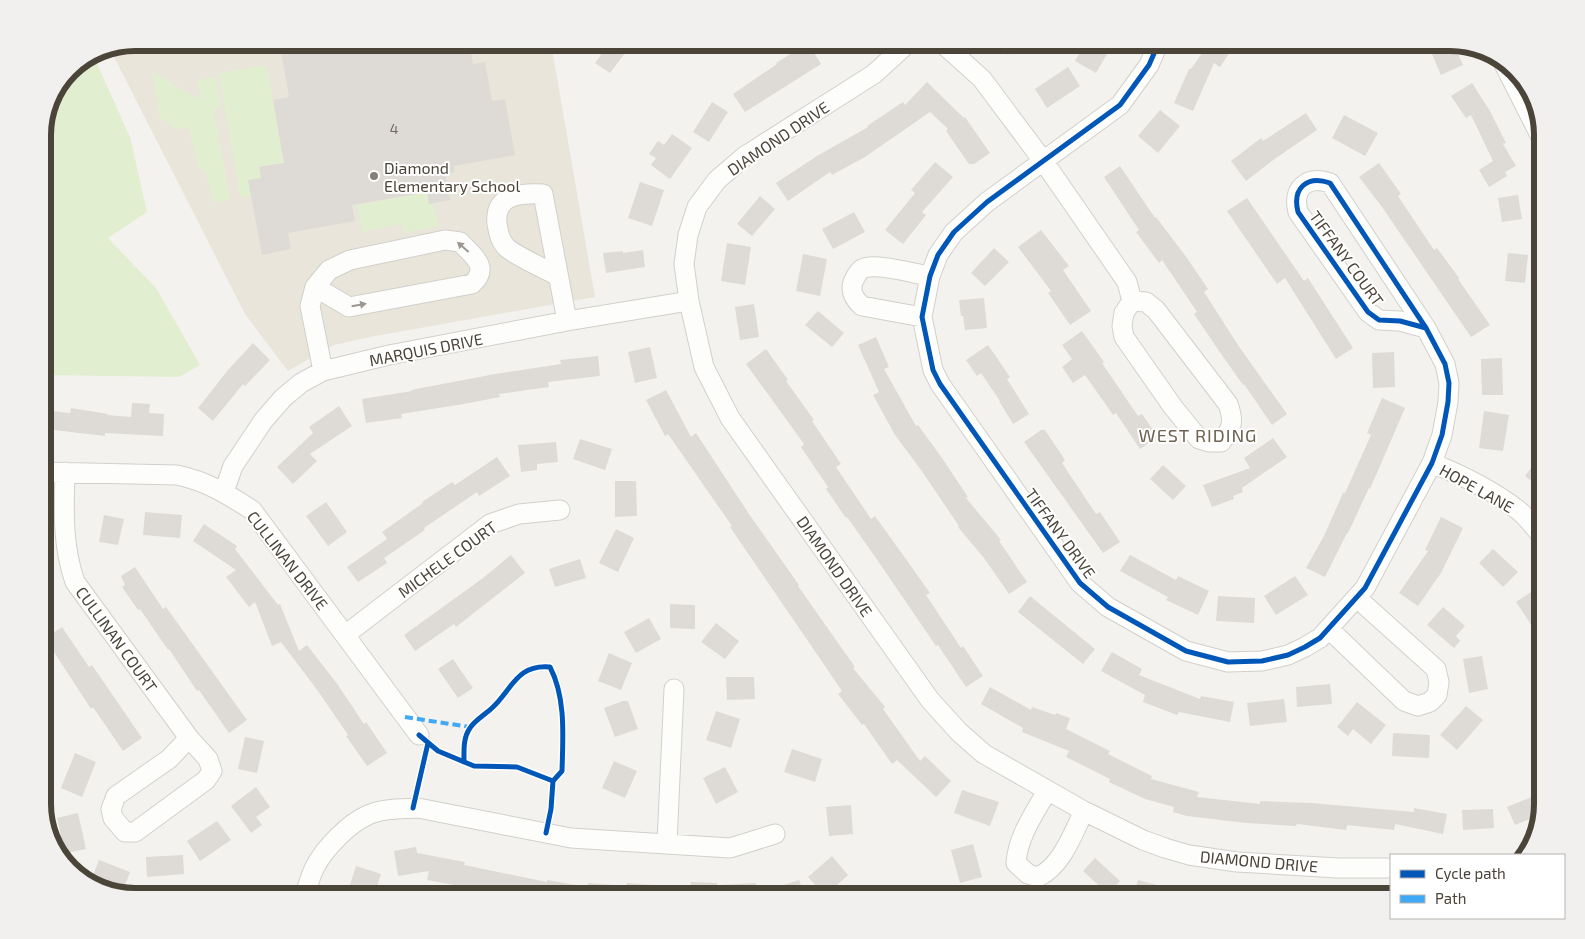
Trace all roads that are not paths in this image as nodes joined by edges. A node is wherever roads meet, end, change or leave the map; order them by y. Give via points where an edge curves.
1 (899, 51) edge
2 (951, 51) edge
3 (1155, 51) edge
4 (1511, 79) edge
5 (1532, 119) edge
6 (1044, 162) junction
7 (558, 276) dead end
8 (930, 276) junction
9 (315, 287) junction
10 (689, 301) junction
11 (1132, 301) junction
12 (922, 317) junction
13 (567, 321) junction
14 (1426, 328) junction
15 (323, 371) junction
16 (1432, 463) junction
17 (51, 472) edge
18 (66, 472) junction
19 (224, 492) junction
20 (560, 510) dead end
21 (1534, 527) edge
22 (1357, 598) junction
23 (1329, 628) junction
24 (346, 635) junction
25 (674, 689) dead end
26 (419, 735) dead end
27 (189, 738) junction
28 (1047, 791) junction
29 (1084, 811) junction
30 (775, 834) dead end
31 (667, 843) junction
32 (1390, 868) edge
33 (307, 888) edge

1 - 10 street, DIAMOND DRIVE via 874,74 745,156 717,180 698,207 688,235 684,264
2 - 6 street via 982,79
3 - 6 street, TIFFANY DRIVE via 1149,65 1120,105
4 - 5 street
6 - 8 street, TIFFANY DRIVE via 988,202 954,232 938,255
6 - 11 street via 1126,282
7 - 13 street
8 - 12 street, TIFFANY DRIVE
8 - 12 street via 875,267 862,269 851,289 855,300 862,306
9 -> 9 street via 349,307 472,284 481,270 479,263 460,242 445,240 350,260 329,270
9 - 15 street via 310,306
10 - 13 street, MARQUIS DRIVE
10 - 28 street, DIAMOND DRIVE via 704,367 730,418 930,700 958,732 984,754
11 - 11 street via 1124,313 1124,338 1199,439 1220,442 1230,431 1232,416 1228,404 1156,310 1146,302
12 - 23 street, TIFFANY DRIVE via 933,370 940,384 1080,583 1108,607 1186,651 1228,662 1262,661 1288,655 1320,638
13 - 15 street, MARQUIS DRIVE
14 - 14 street, TIFFANY COURT via 1330,183 1320,179 1306,183 1298,191 1298,212 1368,312 1379,320 1400,320
14 - 16 street, TIFFANY COURT via 1445,364 1449,383 1442,435
15 - 19 street, MARQUIS DRIVE via 301,383 262,420 233,466
16 - 21 street, HOPE LANE via 1485,489 1519,511
16 - 22 street, TIFFANY DRIVE
17 - 18 street, CULLINAN DRIVE
18 - 19 street, CULLINAN DRIVE via 177,475 196,479
18 - 27 street, CULLINAN COURT via 64,530 68,563 75,582
19 - 24 street, CULLINAN DRIVE via 252,510
20 - 24 street, MICHELE COURT via 519,514 490,524
22 - 23 street, TIFFANY DRIVE
22 - 23 street via 1436,669 1437,695 1430,702 1418,706 1404,701
24 - 26 street, CULLINAN DRIVE
25 - 31 street
27 - 27 street, CULLINAN COURT via 169,759 116,796 111,809 112,818 125,832 135,832 206,780 212,770 208,759
28 - 29 street, DIAMOND DRIVE
28 - 29 street via 1016,853 1016,863 1028,874 1038,877 1057,862
29 - 32 street, DIAMOND DRIVE via 1143,840 1189,855 1237,862
30 - 31 street via 730,848
31 - 33 street via 571,838 418,808 392,809 367,815 340,836 315,867

